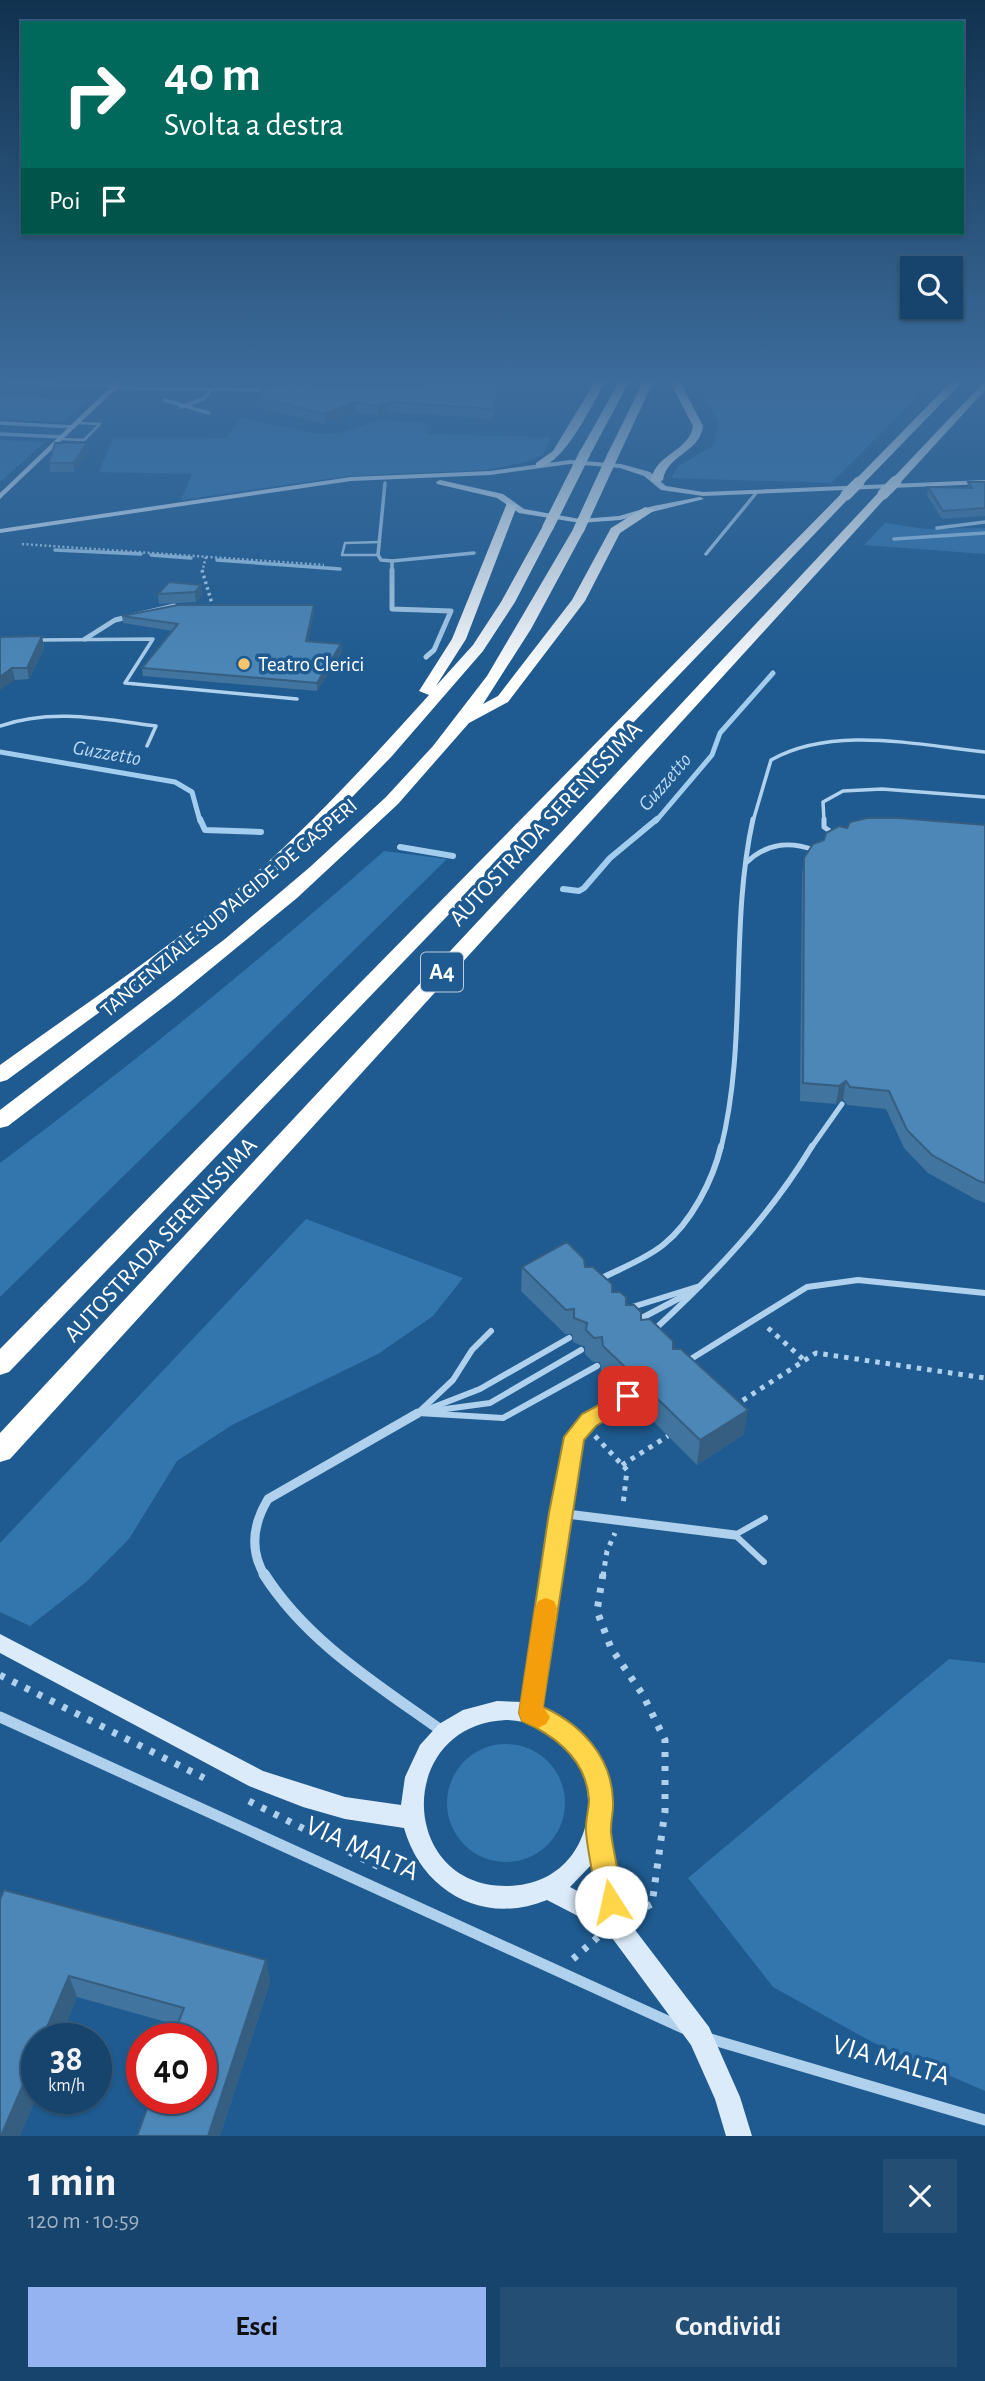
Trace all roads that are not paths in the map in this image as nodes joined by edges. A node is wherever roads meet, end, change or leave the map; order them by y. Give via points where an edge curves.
1 (18, 480) edge
2 (356, 480) edge
3 (572, 480) edge
4 (602, 480) edge
5 (651, 480) edge
6 (660, 480) edge
7 (862, 480) edge
8 (897, 480) edge
9 (985, 482) edge
10 (385, 483) junction
11 (661, 484) junction
12 (757, 492) junction
13 (726, 495) junction
14 (0, 497) edge
15 (511, 506) junction
16 (651, 509) junction
17 (985, 522) edge
18 (937, 528) dead end
19 (0, 529) edge
20 (0, 539) edge
21 (380, 542) junction
22 (474, 553) dead end
23 (706, 554) dead end
24 (378, 555) junction
25 (392, 561) junction
26 (187, 607) edge
27 (85, 639) junction
28 (37, 640) edge
29 (426, 657) dead end
30 (297, 699) dead end
31 (462, 722) junction
32 (411, 724) junction
33 (0, 726) edge
34 (147, 746) dead end
35 (985, 752) edge
36 (985, 797) edge
37 (842, 840) edge
38 (820, 852) edge
39 (745, 864) junction
40 (0, 1075) edge
41 (842, 1104) edge
42 (0, 1121) edge
43 (598, 1280) edge
44 (703, 1285) junction
45 (985, 1293) edge
46 (614, 1312) edge
47 (628, 1325) edge
48 (491, 1331) dead end
49 (569, 1338) dead end
50 (643, 1340) edge
51 (581, 1350) dead end
52 (0, 1365) edge
53 (597, 1366) dead end
54 (674, 1369) edge
55 (628, 1396) dead end
56 (418, 1413) junction
57 (0, 1451) edge
58 (559, 1513) junction
59 (765, 1518) dead end
60 (735, 1535) junction
61 (764, 1562) dead end
62 (0, 1643) edge
63 (531, 1713) junction
64 (0, 1717) edge
65 (444, 1732) junction
66 (412, 1818) junction
67 (598, 1829) junction
68 (548, 1888) junction
69 (615, 1923) junction
70 (700, 2035) junction
71 (985, 2120) edge
72 (738, 2136) edge

1 - 14 street
2 - 19 street
3 - 32 highway, TANGENZIALE SUD ALCIDE DE GASPERI, bridge via 508,602 478,648
4 - 31 highway, TANGENZIALE SUD ALCIDE DE GASPERI, bridge via 540,605
5 - 11 street
6 - 11 highway
7 - 52 highway, AUTOSTRADA SERENISSIMA / A4
8 - 57 highway, AUTOSTRADA SERENISSIMA / A4
9 - 12 street
10 - 15 street via 455,484 499,491
10 - 20 street
10 - 21 street
11 - 13 street
11 - 16 street via 665,496
12 - 13 street
12 - 23 street
13 - 16 street
15 - 16 street via 580,521 620,518
15 - 32 highway via 459,639 416,707
16 - 31 highway via 615,531 578,601 503,699
17 - 18 street
21 - 24 street
21 - 24 lane via 345,543 342,555
22 - 25 street
24 - 25 street
25 - 29 street via 391,609 451,611 434,650
26 - 27 street via 152,609 114,619
27 - 28 lane
27 - 30 lane via 153,639 125,683
31 - 42 highway, TANGENZIALE SUD ALCIDE DE GASPERI via 418,774 306,881 129,1026
32 - 40 highway, TANGENZIALE SUD ALCIDE DE GASPERI via 244,892
33 - 34 lane via 52,714 156,726
35 - 39 lane via 830,741 780,752 766,772
36 - 37 lane via 882,789 843,791 823,802 821,816 824,827
38 - 39 lane via 800,844 772,845 757,851
39 - 43 lane via 736,1060 719,1161 667,1241
41 - 44 lane via 788,1185
44 - 46 lane
44 - 47 lane
44 - 50 lane
45 - 54 lane via 858,1280 807,1287
48 - 56 lane via 453,1380
49 - 56 lane via 480,1389
51 - 56 lane via 490,1403
53 - 56 lane via 503,1418
55 - 58 street via 574,1437
56 - 65 street via 268,1499 256,1520 254,1546 265,1580 307,1629
58 - 60 street
58 - 63 street
59 - 60 lane
60 - 61 lane
62 - 66 street, VIA MALTA via 257,1779 345,1808
63 - 65 street, VIA MALTA via 500,1710 470,1716
63 - 67 street, VIA MALTA via 558,1725 594,1770 601,1799
64 - 70 street, VIA MALTA
65 - 66 street, VIA MALTA via 423,1756 412,1786
66 - 68 street, VIA MALTA via 421,1846 438,1870 461,1887 489,1897 520,1897
67 - 68 street, VIA MALTA via 580,1864
67 - 69 street, VIA MALTA
68 - 69 street, VIA MALTA
69 - 70 street, VIA MALTA
70 - 71 street, VIA MALTA
70 - 72 street

